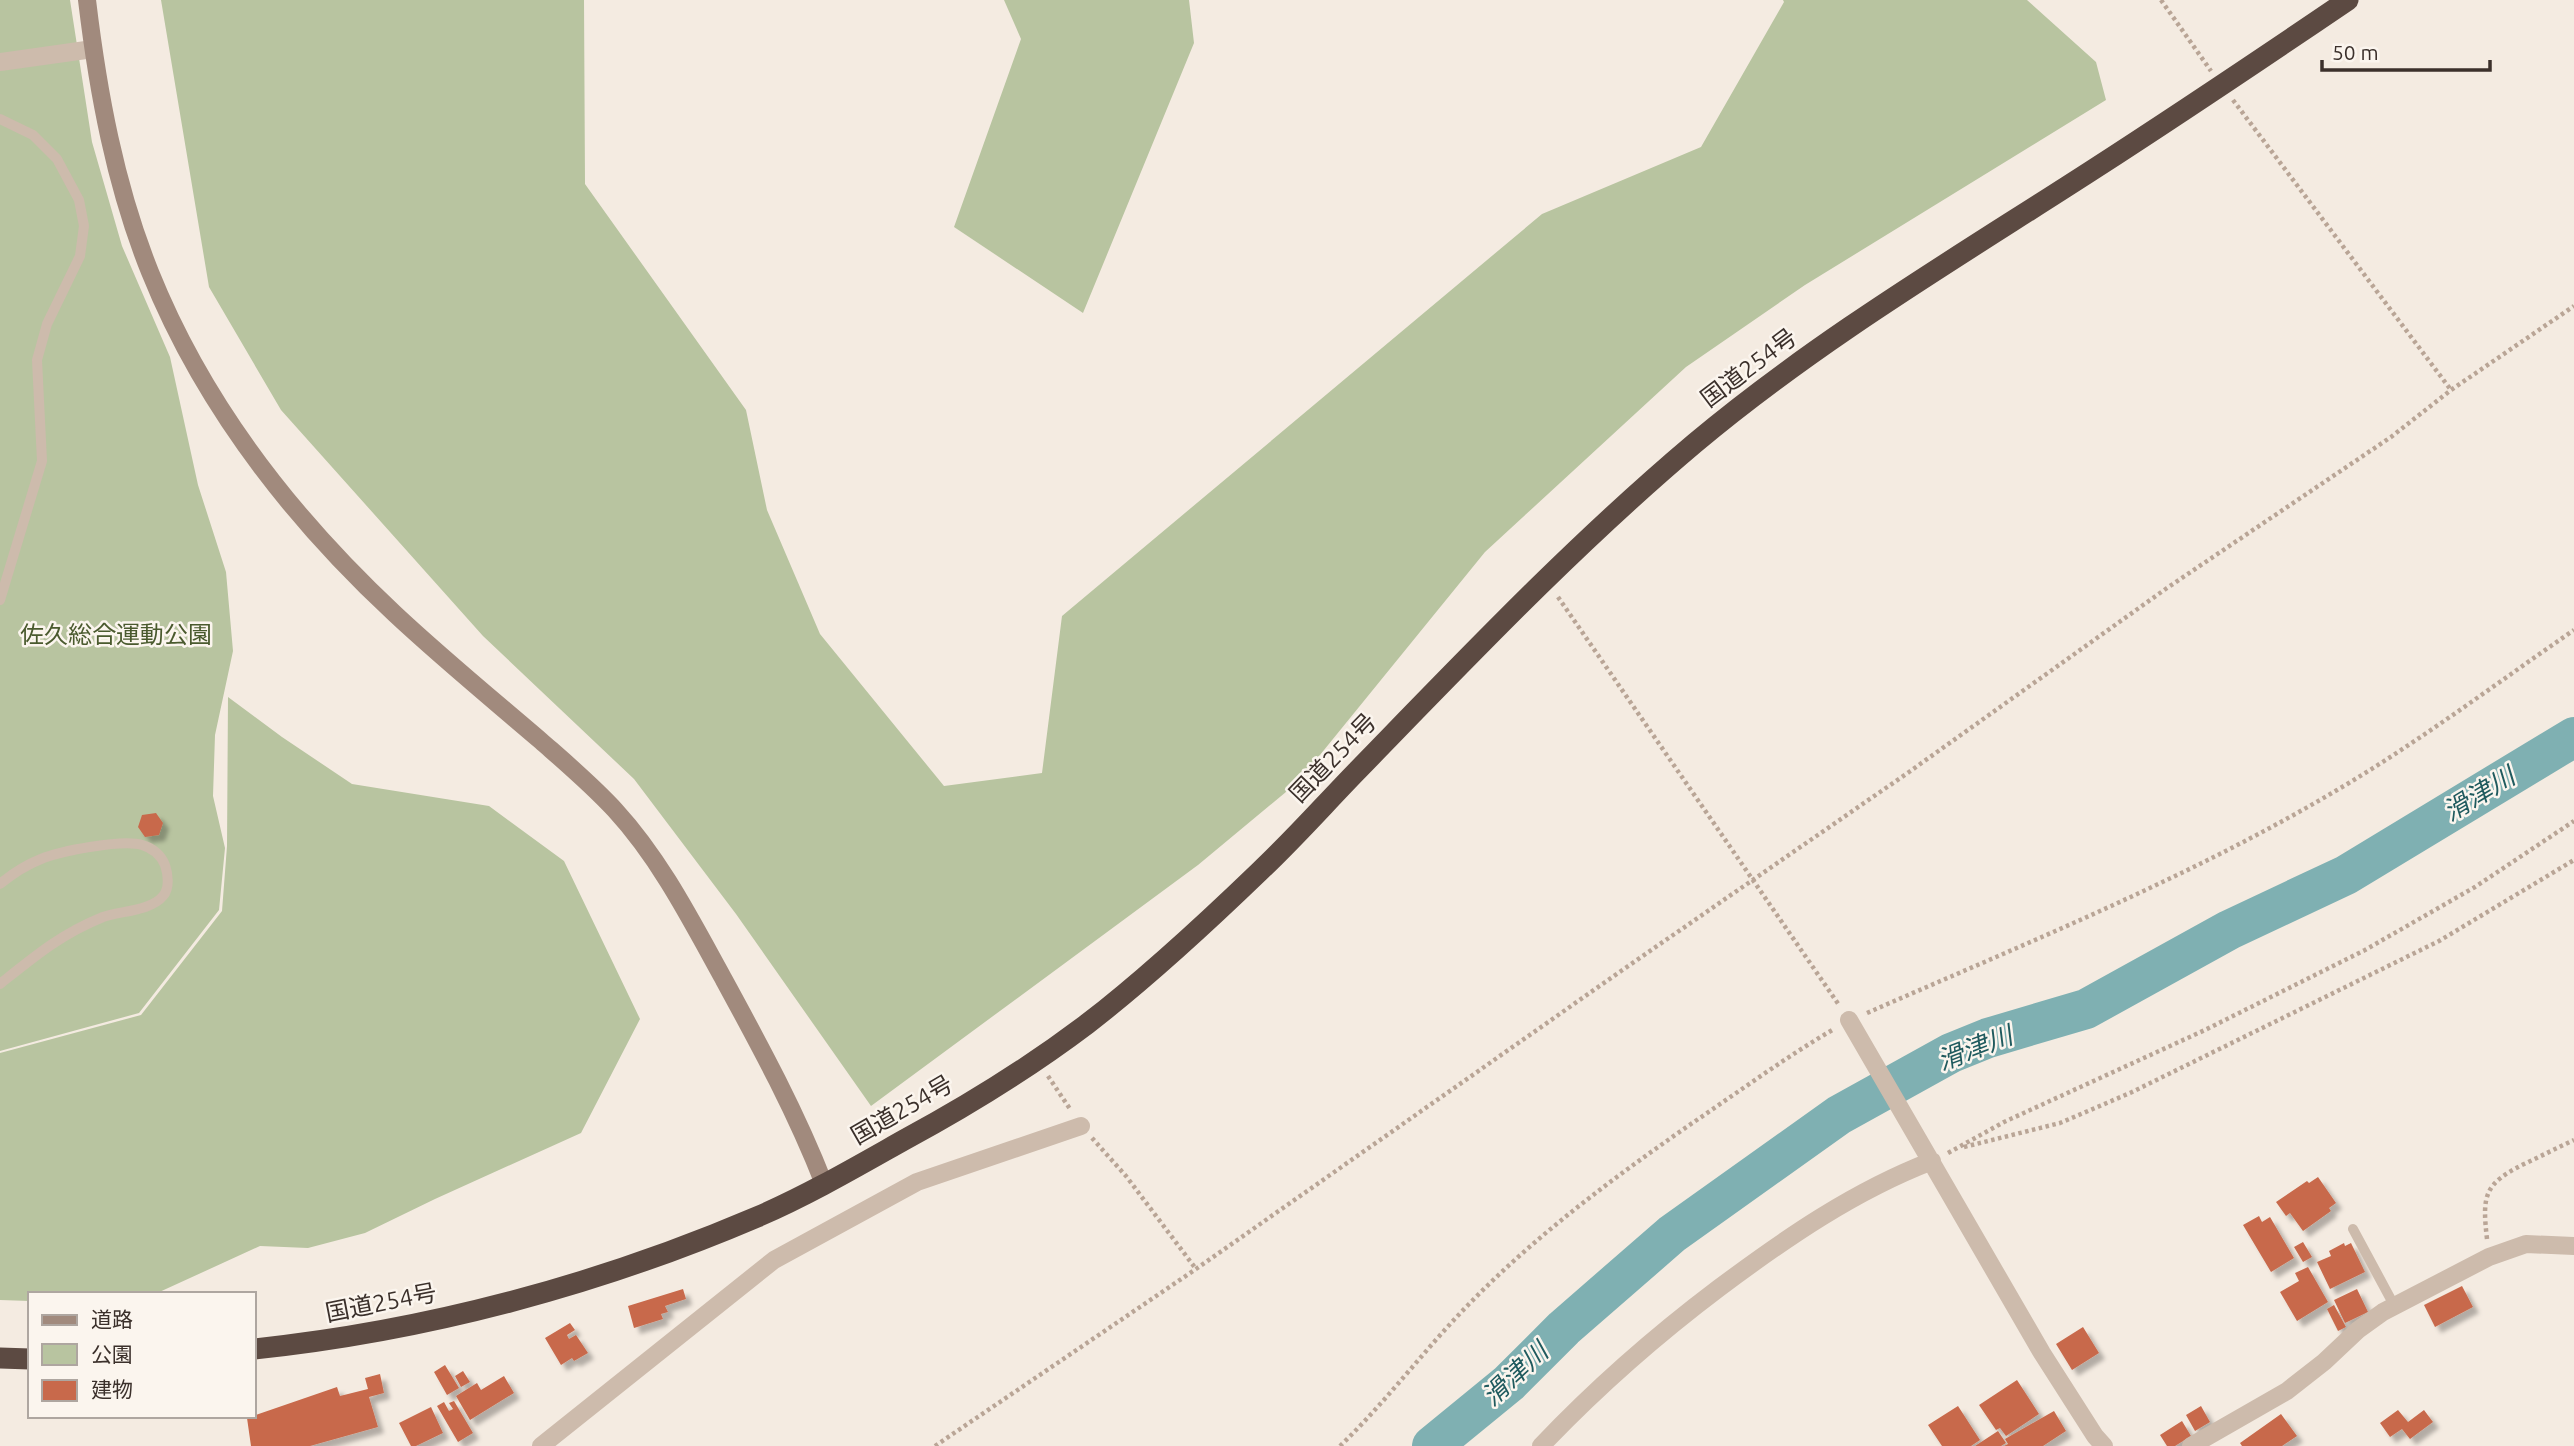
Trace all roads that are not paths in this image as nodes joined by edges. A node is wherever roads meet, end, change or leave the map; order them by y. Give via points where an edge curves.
1 (87, 0) edge
2 (2348, 0) edge
3 (93, 50) junction
4 (0, 62) edge
5 (0, 119) edge
6 (0, 600) edge
7 (0, 884) edge
8 (0, 984) edge
9 (1851, 1023) road end
10 (1081, 1126) road end
11 (1930, 1157) junction
12 (824, 1184) junction
13 (2353, 1229) dead end
14 (2574, 1246) edge
15 (2395, 1307) junction
16 (256, 1349) edge
17 (0, 1358) edge
18 (28, 1359) edge
19 (541, 1446) edge
20 (1541, 1446) edge
21 (2104, 1446) edge
22 (2191, 1446) edge

1 - 3 street
2 - 12 highway, 国道254号 via 1938,267 1822,346 1696,442 1545,579 1265,866 1136,983 1037,1059 931,1126
3 - 4 street
3 - 12 street via 118,170 150,273 230,423 328,549 396,615 569,766 614,809 654,859 765,1055
5 - 6 lane via 33,135 57,159 79,200 84,226 79,256 47,324 37,360 42,461
7 - 8 lane via 61,852 138,843 157,854 167,870 163,896 149,906 114,913 64,934
9 - 11 street
10 - 19 street via 917,1182 795,1247
11 - 20 street via 1776,1245 1667,1327
11 - 21 street via 2042,1353
12 - 16 highway, 国道254号 via 702,1239 569,1285 434,1320 325,1342
13 - 15 lane
14 - 15 street via 2526,1244 2489,1257
15 - 22 street via 2358,1330 2287,1391
17 - 18 highway

